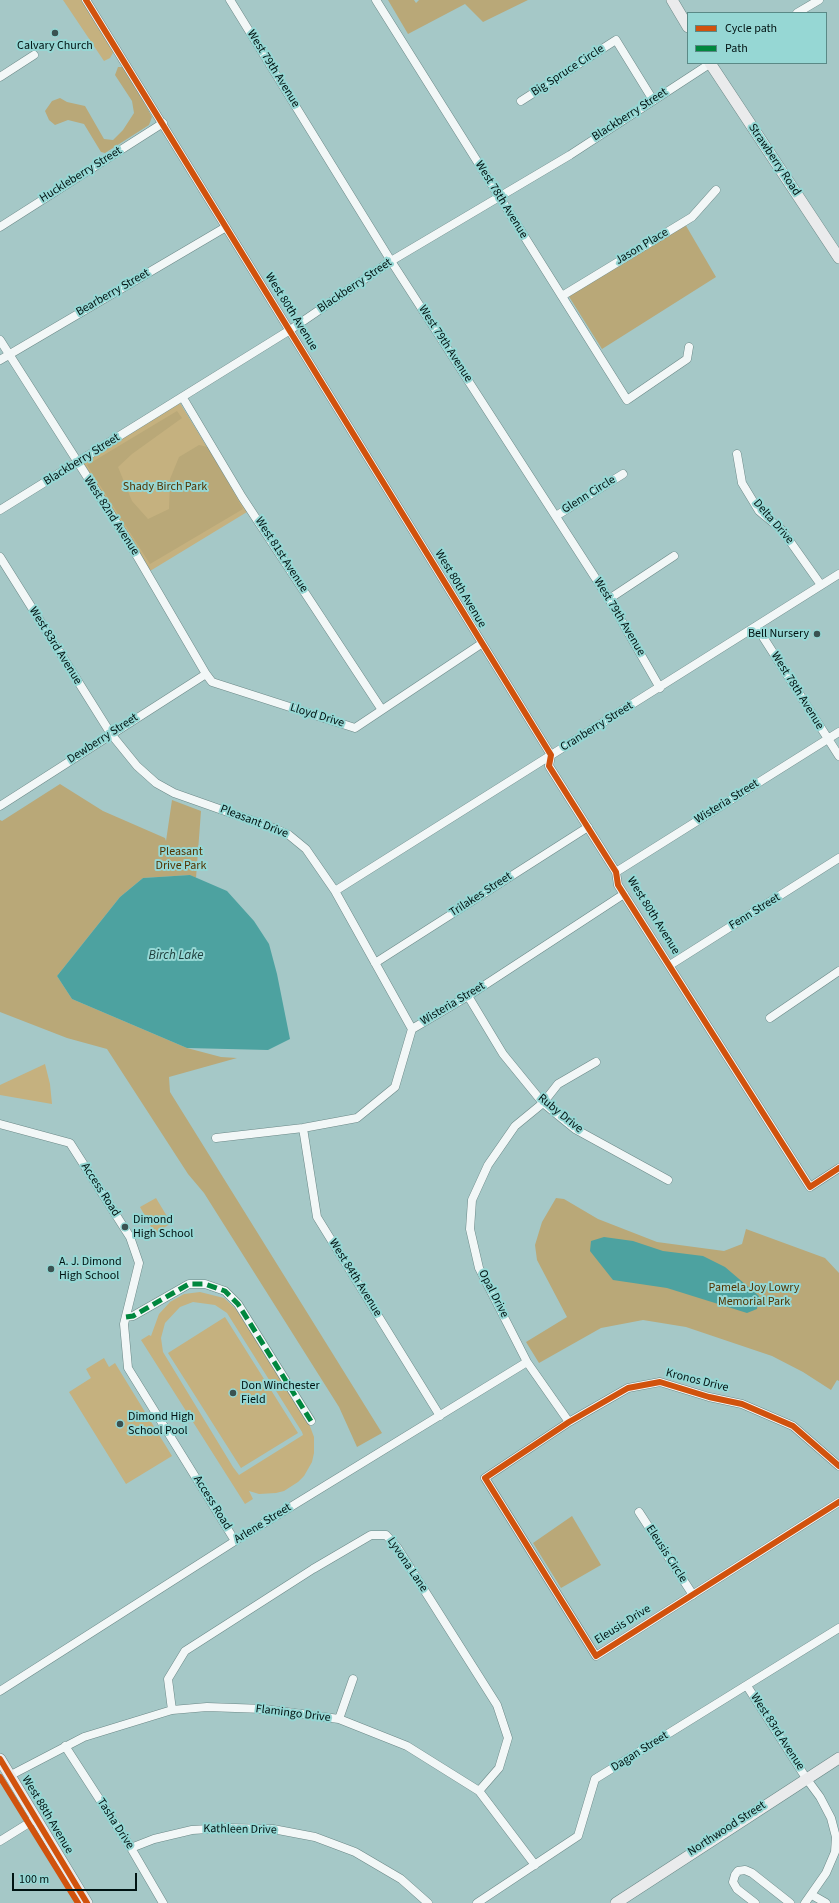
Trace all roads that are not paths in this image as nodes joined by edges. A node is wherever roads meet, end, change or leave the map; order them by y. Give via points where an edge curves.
1 (86, 0) edge
2 (230, 0) edge
3 (376, 0) edge
4 (672, 0) edge
5 (819, 0) edge
6 (799, 12) edge
7 (687, 25) edge
8 (34, 55) dead end
9 (708, 64) edge
10 (711, 64) edge
11 (0, 77) edge
12 (653, 100) junction
13 (521, 101) dead end
14 (163, 123) junction
15 (716, 190) dead end
16 (499, 197) junction
17 (0, 227) edge
18 (226, 227) junction
19 (839, 258) edge
20 (391, 261) junction
21 (562, 296) junction
22 (290, 330) junction
23 (0, 340) edge
24 (689, 347) dead end
25 (9, 354) junction
26 (0, 360) edge
27 (183, 398) junction
28 (737, 454) dead end
29 (77, 462) junction
30 (623, 474) dead end
31 (0, 510) edge
32 (556, 516) junction
33 (674, 556) dead end
34 (0, 557) edge
35 (839, 574) edge
36 (821, 585) junction
37 (609, 600) junction
38 (756, 626) junction
39 (481, 644) junction
40 (206, 674) junction
41 (660, 688) junction
42 (382, 710) junction
43 (839, 732) edge
44 (111, 734) junction
45 (828, 739) junction
46 (551, 755) junction
47 (839, 756) edge
48 (0, 806) edge
49 (588, 827) junction
50 (839, 858) edge
51 (616, 872) junction
52 (335, 891) junction
53 (624, 894) junction
54 (375, 963) junction
55 (670, 965) junction
56 (839, 972) edge
57 (468, 996) junction
58 (770, 1018) dead end
59 (412, 1029) junction
60 (596, 1062) dead end
61 (543, 1103) junction
62 (0, 1124) edge
63 (303, 1128) junction
64 (216, 1138) dead end
65 (839, 1168) edge
66 (668, 1180) dead end
67 (126, 1317) junction
68 (528, 1362) junction
69 (440, 1416) junction
70 (311, 1421) dead end
71 (569, 1422) junction
72 (839, 1466) edge
73 (485, 1478) joint
74 (839, 1502) edge
75 (639, 1512) dead end
76 (235, 1541) junction
77 (693, 1595) junction
78 (839, 1628) edge
79 (353, 1679) dead end
80 (747, 1686) junction
81 (0, 1691) edge
82 (172, 1710) junction
83 (339, 1719) junction
84 (65, 1746) junction
85 (839, 1758) edge
86 (0, 1759) edge
87 (11, 1775) junction
88 (806, 1778) junction
89 (479, 1791) junction
90 (37, 1818) junction
91 (0, 1841) edge
92 (131, 1848) junction
93 (536, 1865) junction
94 (812, 1895) junction
95 (483, 1902) edge
96 (87, 1903) edge
97 (163, 1903) edge
98 (428, 1903) edge
99 (616, 1903) edge
100 (755, 1903) edge
101 (790, 1903) edge
102 (805, 1903) edge
103 (826, 1903) edge

1 - 14 street, West 80th Avenue
2 - 20 street, West 79th Avenue
3 - 16 street, West 78th Avenue
4 - 7 street
5 - 6 street
8 - 11 street
9 - 12 street, Blackberry Street
10 - 19 street, Strawberry Road
12 - 13 street, Big Spruce Circle via 616,40
12 - 16 street, Blackberry Street via 570,155
14 - 17 street, Huckleberry Street
14 - 18 street, West 80th Avenue
15 - 21 street, Jason Place via 692,217
16 - 20 street, Blackberry Street
16 - 21 street, West 78th Avenue
18 - 22 street, West 80th Avenue
18 - 25 street, Bearberry Street
20 - 22 street, Blackberry Street
20 - 32 street, West 79th Avenue
21 - 24 street, West 78th Avenue via 627,400 687,358
22 - 27 street, Blackberry Street
22 - 39 street, West 80th Avenue
23 - 25 street, West 82nd Avenue
25 - 26 street, Bearberry Street
25 - 29 street, West 82nd Avenue
27 - 29 street, Blackberry Street
27 - 42 street, West 81st Avenue via 242,497
28 - 36 street, Delta Drive via 742,483 759,511 782,530
29 - 31 street, Blackberry Street
29 - 40 street, West 82nd Avenue via 130,544
30 - 32 street, Glenn Circle
32 - 37 street, West 79th Avenue
33 - 37 street
34 - 44 street, West 83rd Avenue
35 - 36 street, Cranberry Street
36 - 38 street, Cranberry Street
37 - 41 street, West 79th Avenue
38 - 41 street, Cranberry Street
38 - 45 street, West 78th Avenue
39 - 42 street, Lloyd Drive
39 - 46 street, West 80th Avenue
40 - 42 street, Lloyd Drive via 212,682 233,690 355,728
40 - 44 street, Dewberry Street
41 - 46 street, Cranberry Street
43 - 45 street, Wisteria Street
44 - 48 street, Dewberry Street
44 - 52 street, Pleasant Drive via 137,766 156,783 174,793 247,817 289,835 306,849
45 - 47 street, West 78th Avenue
45 - 51 street, Wisteria Street
46 - 49 street, West 80th Avenue via 549,766
46 - 52 street, Cranberry Street
49 - 51 street, West 80th Avenue
49 - 54 street, Trilakes Street
50 - 55 street, Fenn Street
51 - 53 street, West 80th Avenue via 618,885
52 - 54 street, Pleasant Drive
53 - 55 street, West 80th Avenue
53 - 57 street, Wisteria Street
54 - 59 street, Pleasant Drive
55 - 65 street, West 80th Avenue via 810,1187
56 - 58 street
57 - 59 street, Wisteria Street
57 - 61 street, Ruby Drive via 503,1054
59 - 63 street, Wisteria Street via 395,1087 357,1118
60 - 61 street, Opal Drive via 558,1084
61 - 66 street, Ruby Drive via 575,1129
61 - 68 street, Opal Drive via 515,1126 488,1165 472,1200 470,1229 479,1268
62 - 67 street, Access Road via 70,1143 130,1237 138,1263
63 - 64 street, Wisteria Street
63 - 69 street, West 84th Avenue via 317,1217
67 - 70 street via 133,1316 189,1284 206,1284 225,1291 238,1304
67 - 76 street, Access Road via 124,1324 128,1368
68 - 69 street, Arlene Street
68 - 71 street, Opal Drive
69 - 76 street, Arlene Street
71 - 72 street, Kronos Drive via 628,1388 660,1382 742,1404 793,1426
71 - 73 street, Kronos Drive
73 - 77 street, Eleusis Drive via 596,1656
74 - 77 street, Eleusis Drive
75 - 77 street, Eleusis Circle
76 - 81 street, Arlene Street
78 - 80 street, Dagan Street
79 - 83 street
80 - 88 street, West 83rd Avenue
80 - 93 street, Dagan Street via 595,1779 578,1836
82 - 83 street, Flamingo Drive via 207,1707 264,1708
82 - 84 street, Flamingo Drive via 84,1737
82 - 89 street, Lyvona Lane via 168,1679 185,1651 371,1535 386,1535 397,1547 497,1705 508,1738 499,1768
83 - 89 street, Flamingo Drive via 407,1746
84 - 87 street, Flamingo Drive
84 - 92 street, Tasha Drive
85 - 88 street, Northwood Street
86 - 87 street, West 88th Avenue
87 - 90 street, West 88th Avenue
88 - 94 street, West 83rd Avenue via 820,1796 831,1818 836,1837 836,1852
88 - 99 street, Northwood Street
89 - 93 street, Flamingo Drive
90 - 91 street
90 - 96 street, West 88th Avenue
92 - 97 street, Tasha Drive
92 - 98 street, Kathleen Drive via 154,1839 192,1830 273,1829 315,1837 355,1852 401,1879
93 - 95 street, Dagan Street
94 - 102 street, West 83rd Avenue
94 - 103 street
100 - 101 street via 737,1889 733,1882 738,1871 752,1873

